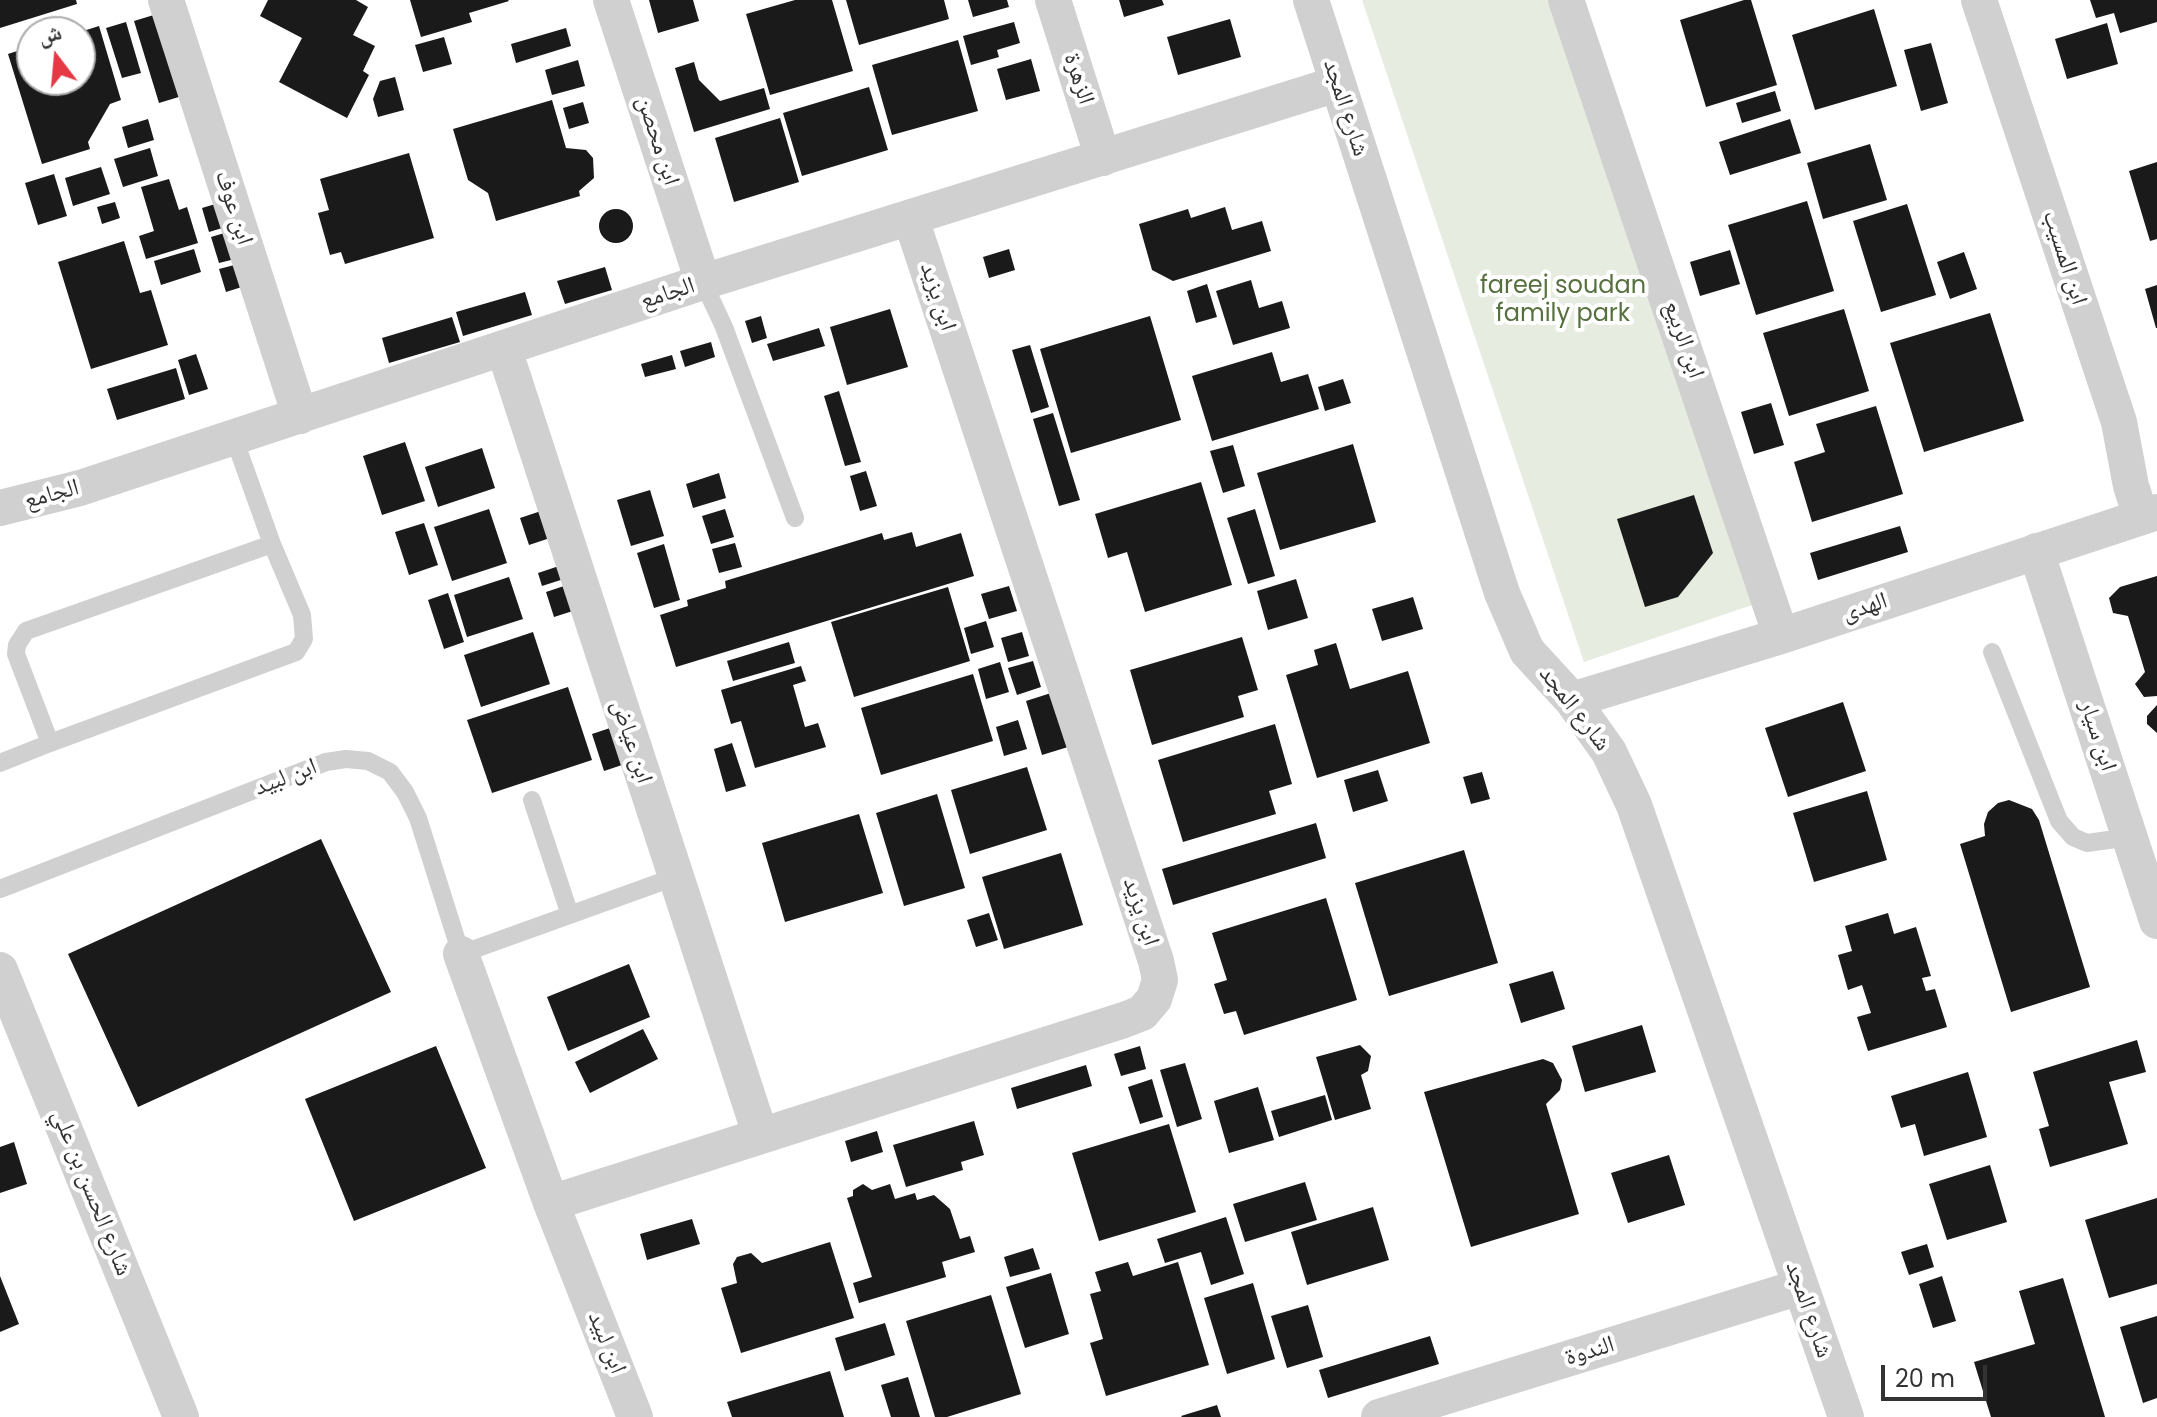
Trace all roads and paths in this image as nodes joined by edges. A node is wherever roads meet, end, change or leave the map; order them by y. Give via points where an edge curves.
1 (166, 0) edge
2 (611, 0) edge
3 (1053, 0) edge
4 (1311, 0) edge
5 (1566, 0) edge
6 (1979, 0) edge
7 (1337, 84) junction
8 (1103, 158) junction
9 (911, 219) junction
10 (703, 282) junction
11 (504, 349) junction
12 (300, 416) junction
13 (234, 438) junction
14 (0, 508) edge
15 (2149, 514) edge
16 (795, 518) dead end
17 (272, 544) junction
18 (2036, 551) junction
19 (1781, 636) junction
20 (1992, 652) dead end
21 (1572, 700) junction
22 (50, 743) junction
23 (0, 763) edge
24 (532, 800) dead end
25 (2130, 837) junction
26 (675, 877) junction
27 (0, 889) edge
28 (570, 915) junction
29 (2157, 921) edge
30 (461, 954) junction
31 (0, 970) edge
32 (760, 1134) junction
33 (551, 1203) junction
34 (1800, 1287) junction
35 (181, 1417) edge
36 (635, 1417) edge
37 (1379, 1417) edge
38 (1846, 1417) edge

1 - 12 street, ابن عوف
2 - 10 street, ابن محصن
3 - 8 street, الزهرة
4 - 7 street, شارع المجد
5 - 19 street, ابن الربيع
6 - 15 street, ابن المسيب via 2119,422 2131,486
7 - 8 street, الجامع
7 - 21 street, شارع المجد via 1502,593 1527,651
8 - 9 street, الجامع
9 - 10 street, الجامع
9 - 32 street, ابن يزيد via 1160,980 1142,1013
10 - 11 street, الجامع
10 - 16 lane
11 - 12 street, الجامع
11 - 26 street, ابن عياض
12 - 13 street, الجامع
13 - 14 street, الجامع
13 - 17 lane
15 - 18 street, الهدى
17 - 22 lane via 302,615 304,639 296,652
17 - 22 lane via 26,631 16,654
18 - 19 street, الهدى
18 - 25 street, ابن سيار
19 - 21 street, الهدى
20 - 25 lane via 2059,821 2087,843
21 - 34 street, شارع المجد via 1609,752 1639,818
22 - 23 lane
24 - 28 lane
25 - 29 street, ابن سيار
26 - 28 lane
26 - 32 street, ابن عياض
27 - 30 lane, ابن لبيد via 326,762 368,761 390,772 418,818
28 - 30 lane
30 - 33 street, ابن لبيد
31 - 35 street, شارع الحسن بن علي
32 - 33 street, ابن يزيد
33 - 36 street, ابن لبيد
34 - 37 street, الندوة
34 - 38 street, شارع المجد

